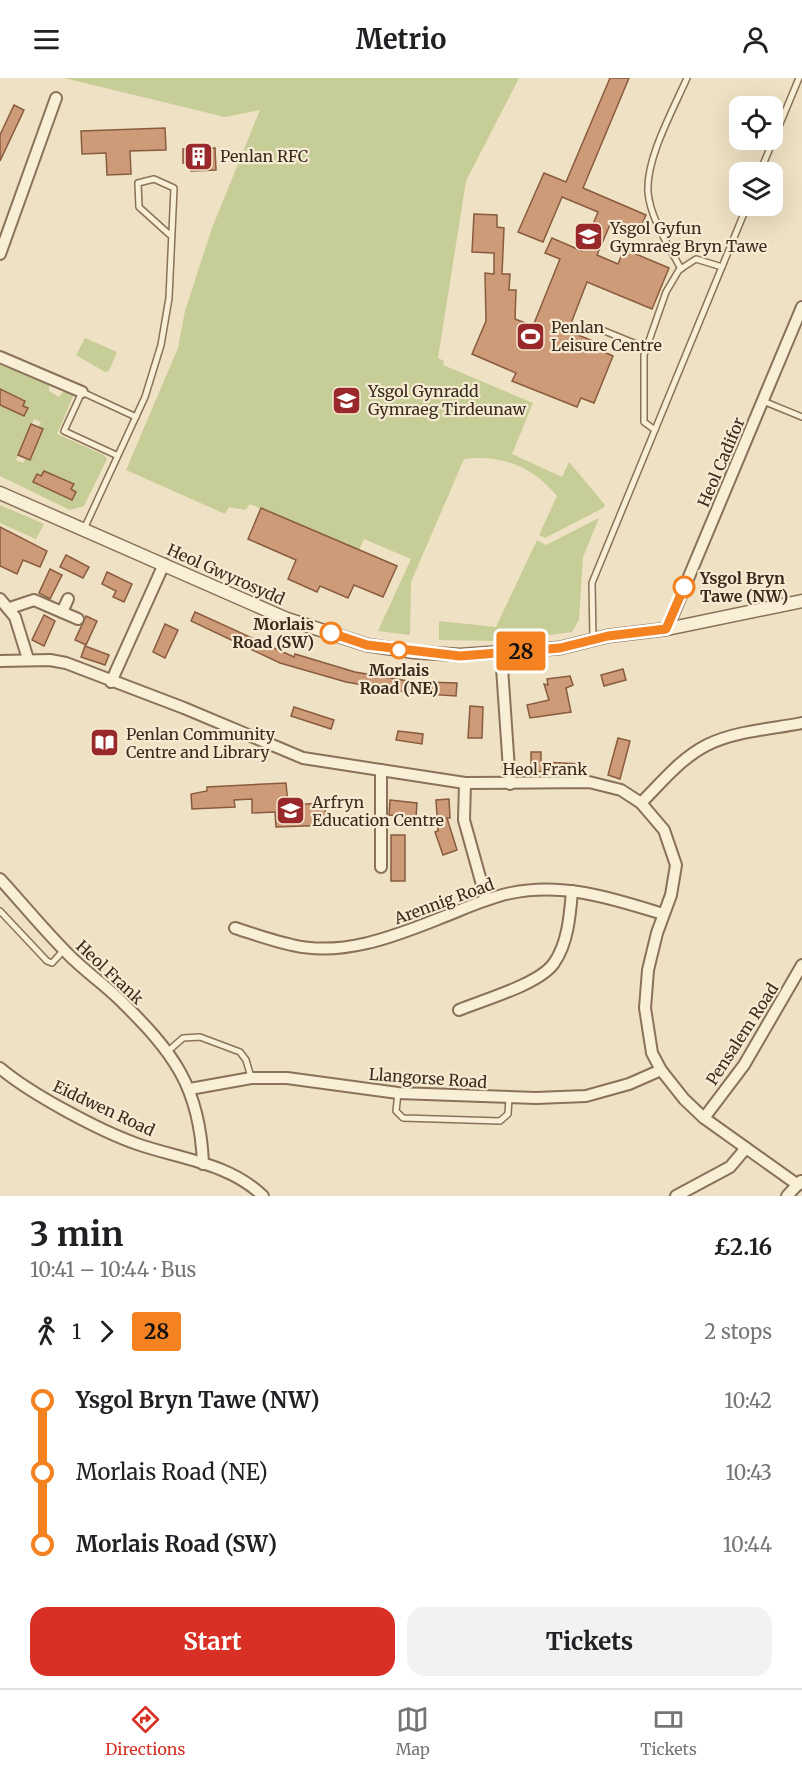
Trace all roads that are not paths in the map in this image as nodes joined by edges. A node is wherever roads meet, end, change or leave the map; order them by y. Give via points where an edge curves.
1 (687, 78) edge
2 (799, 78) edge
3 (56, 98) dead end
4 (764, 162) edge
5 (743, 216) edge
6 (170, 235) junction
7 (0, 254) edge
8 (722, 267) junction
9 (681, 269) junction
10 (802, 307) edge
11 (602, 330) dead end
12 (797, 331) edge
13 (646, 348) junction
14 (0, 357) edge
15 (82, 392) junction
16 (763, 401) junction
17 (136, 417) junction
18 (802, 417) edge
19 (654, 430) junction
20 (116, 455) junction
21 (0, 493) edge
22 (84, 528) junction
23 (164, 564) junction
24 (68, 598) dead end
25 (0, 599) edge
26 (802, 601) edge
27 (10, 608) junction
28 (62, 612) junction
29 (78, 619) dead end
30 (666, 629) junction
31 (593, 641) junction
32 (501, 653) junction
33 (28, 659) junction
34 (0, 661) edge
35 (111, 682) junction
36 (802, 723) edge
37 (381, 770) junction
38 (465, 783) junction
39 (510, 784) junction
40 (641, 803) junction
41 (381, 867) dead end
42 (0, 879) edge
43 (572, 891) junction
44 (486, 899) junction
45 (0, 911) edge
46 (663, 914) junction
47 (235, 928) dead end
48 (64, 950) junction
49 (802, 965) edge
50 (459, 1010) dead end
51 (166, 1052) junction
52 (0, 1068) edge
53 (661, 1070) junction
54 (251, 1078) junction
55 (190, 1089) junction
56 (398, 1093) junction
57 (509, 1098) junction
58 (704, 1118) junction
59 (746, 1148) junction
60 (203, 1164) junction
61 (800, 1182) edge
62 (263, 1196) edge
63 (676, 1196) edge
64 (787, 1196) edge

1 - 9 lane via 656,152 648,194 662,235
2 - 4 lane
3 - 7 street
5 - 8 lane
6 - 6 lane via 139,207 138,183 154,179 174,188
6 - 17 lane via 167,322 154,372
8 - 9 lane via 696,259
8 - 19 lane
9 - 13 lane via 666,292
10 - 12 street, Heol Cadifor
11 - 13 lane
12 - 16 street, Heol Cadifor
13 - 19 lane via 642,421
14 - 15 street
15 - 17 lane
15 - 20 lane via 64,431
16 - 18 lane
16 - 30 street, Heol Cadifor
17 - 20 lane
19 - 31 lane via 592,583
20 - 22 lane
21 - 22 street, Heol Gwyrosydd
22 - 23 street, Heol Gwyrosydd
23 - 32 street, Heol Gwyrosydd via 287,619 367,645 460,656
23 - 35 street
24 - 28 street
25 - 27 street
26 - 30 street, Heol Gwyrosydd
27 - 28 street via 34,600
27 - 33 street
28 - 29 street
30 - 31 street, Heol Gwyrosydd
31 - 32 street, Heol Gwyrosydd
32 - 39 street
33 - 34 street, Heol Frank
33 - 35 street, Heol Frank via 66,663
35 - 37 street, Heol Frank via 303,758
36 - 40 street via 707,745 677,767
37 - 38 street, Heol Frank
37 - 41 street
38 - 39 street, Heol Frank
38 - 44 street via 464,819
39 - 40 street, Heol Frank via 589,782 621,790
40 - 46 street, Heol Frank via 664,830 676,865
42 - 48 street, Heol Frank
43 - 44 street, Arennig Road via 543,889
43 - 46 street, Arennig Road via 600,894
43 - 50 street via 562,950 554,964 542,975
44 - 47 street, Arennig Road via 413,929 342,948 294,946
45 - 48 lane via 47,961 52,963
46 - 53 street, Heol Frank via 648,970 645,1008 652,1053
48 - 51 street, Heol Frank via 118,998
49 - 58 street, Pensalem Road via 744,1065
51 - 54 lane via 183,1038 200,1037 240,1052
51 - 55 street, Heol Frank
52 - 60 street, Eiddwen Road via 57,1106 136,1144
53 - 57 street, Llangorse Road via 586,1096
53 - 58 street, Heol Frank
54 - 55 street, Llangorse Road
54 - 56 street, Llangorse Road via 287,1078
55 - 60 street, Heol Frank via 201,1132
56 - 57 street, Llangorse Road
56 - 57 lane via 396,1111 403,1118 500,1122 508,1114
58 - 59 street, Heol Frank
59 - 61 street, Heol Frank
59 - 63 street via 729,1167
60 - 62 street, Eiddwen Road via 234,1175
61 - 64 street

